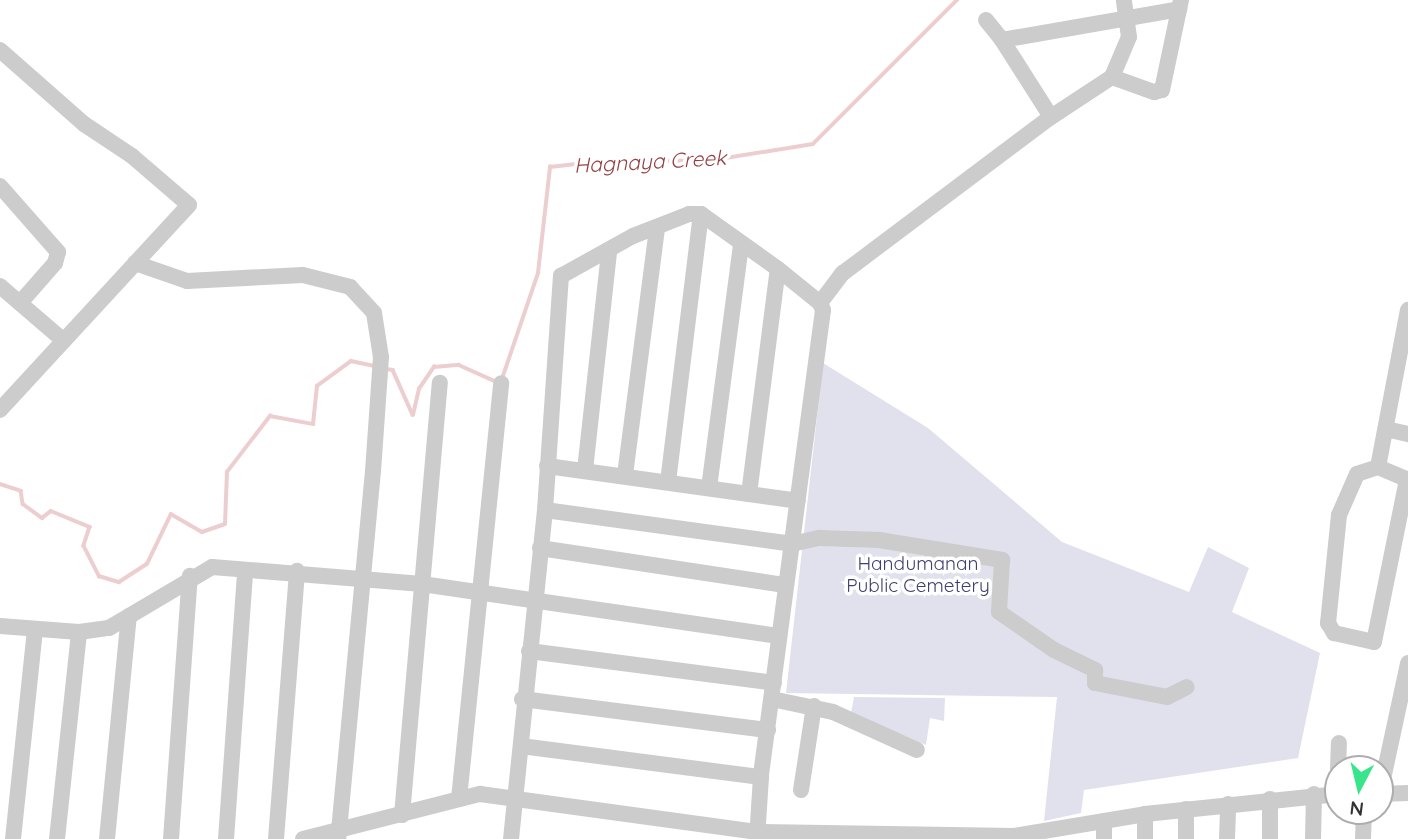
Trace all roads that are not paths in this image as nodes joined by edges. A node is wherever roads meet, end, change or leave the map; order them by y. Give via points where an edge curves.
1 (1124, 0) edge
2 (1180, 4) edge
3 (986, 20) dead end
4 (1128, 21) junction
5 (1002, 40) junction
6 (0, 50) edge
7 (1112, 78) junction
8 (1051, 117) junction
9 (0, 186) edge
10 (701, 214) junction
11 (657, 230) junction
12 (741, 244) junction
13 (609, 254) junction
14 (135, 263) junction
15 (778, 269) junction
16 (0, 286) edge
17 (20, 303) junction
18 (820, 303) junction
19 (1408, 310) edge
20 (64, 341) junction
21 (1405, 349) edge
22 (440, 383) dead end
23 (501, 383) dead end
24 (1400, 390) edge
25 (0, 410) edge
26 (1385, 429) junction
27 (1408, 434) edge
28 (547, 466) junction
29 (1378, 467) junction
30 (585, 470) junction
31 (625, 475) junction
32 (1408, 480) edge
33 (668, 482) junction
34 (709, 488) junction
35 (750, 494) junction
36 (798, 501) junction
37 (545, 509) junction
38 (792, 544) junction
39 (540, 548) junction
40 (245, 571) junction
41 (297, 572) junction
42 (190, 576) junction
43 (364, 580) junction
44 (422, 584) junction
45 (785, 585) junction
46 (479, 593) junction
47 (534, 599) junction
48 (129, 615) junction
49 (0, 626) edge
50 (35, 629) junction
51 (79, 632) junction
52 (779, 636) junction
53 (528, 651) junction
54 (1408, 663) edge
55 (1187, 687) dead end
56 (773, 691) junction
57 (522, 699) junction
58 (814, 706) junction
59 (768, 730) junction
60 (1339, 743) dead end
61 (521, 746) junction
62 (917, 750) dead end
63 (1339, 755) edge
64 (1388, 755) edge
65 (761, 777) junction
66 (801, 790) dead end
67 (1314, 794) junction
68 (1324, 794) edge
69 (514, 798) junction
70 (459, 799) junction
71 (1270, 799) junction
72 (1227, 803) junction
73 (1186, 809) junction
74 (1145, 814) junction
75 (401, 815) junction
76 (1104, 821) junction
77 (338, 834) edge
78 (757, 835) edge
79 (1059, 835) edge
80 (804, 836) edge
81 (839, 836) edge
82 (890, 836) edge
83 (930, 837) edge
84 (969, 837) edge
85 (1014, 837) edge
86 (13, 839) edge
87 (57, 839) edge
88 (107, 839) edge
89 (171, 839) edge
90 (226, 839) edge
91 (276, 839) edge
92 (303, 839) edge
93 (511, 839) edge
94 (1104, 839) edge
95 (1145, 839) edge
96 (1185, 839) edge
97 (1227, 839) edge
98 (1270, 839) edge
99 (1314, 839) edge

1 - 4 street
2 - 4 street
2 - 7 street via 1163,90 1154,92
3 - 5 street
4 - 5 street
4 - 7 street via 1129,37
5 - 8 street
6 - 14 street via 83,124 132,156 189,205
7 - 8 street
8 - 18 street via 843,272
9 - 17 street via 58,252 55,263
10 - 11 street via 681,216
10 - 12 street
10 - 33 street
11 - 13 street via 634,236
11 - 31 street
12 - 15 street
12 - 34 street
13 - 28 street via 561,276
13 - 30 street
14 - 20 street
14 - 43 street via 187,281 303,275 351,287 374,313 381,357
15 - 18 street
15 - 35 street
16 - 17 street
17 - 20 street
18 - 36 street via 823,310
19 - 21 street
20 - 25 street
21 - 24 street
22 - 44 street
23 - 46 street
24 - 26 street
26 - 27 street
26 - 29 street
28 - 30 street
28 - 37 street
29 - 32 street
29 - 32 street via 1357,474 1339,516 1328,623 1334,633 1374,642
30 - 31 street
31 - 33 street
33 - 34 street
34 - 35 street
35 - 36 street
36 - 38 street
37 - 38 street
37 - 39 street
38 - 45 street
38 - 55 street via 819,537 879,540 1002,560 999,612 1054,650 1095,670 1095,683 1167,697
39 - 45 street
39 - 47 street
40 - 41 street
40 - 42 street via 212,567
40 - 90 street
41 - 43 street
41 - 91 street
42 - 48 street
42 - 89 street
43 - 44 street
43 - 77 street
44 - 46 street
44 - 75 street
45 - 52 street
46 - 47 street
46 - 70 street
47 - 52 street
47 - 53 street
48 - 51 street via 109,628
48 - 88 street
49 - 50 street
50 - 51 street
50 - 86 street
51 - 87 street
52 - 56 street
53 - 56 street
53 - 57 street
54 - 64 street
56 - 58 street
56 - 59 street
57 - 59 street
57 - 61 street
58 - 62 street
58 - 66 street
59 - 65 street
60 - 63 street
61 - 65 street
61 - 69 street
65 - 78 street
67 - 68 street
67 - 71 street
67 - 99 street
69 - 70 street via 480,794
69 - 78 street
69 - 93 street
70 - 75 street
71 - 72 street
71 - 98 street
72 - 73 street
72 - 97 street
73 - 74 street
73 - 96 street
74 - 76 street
74 - 95 street
75 - 77 street
76 - 79 street
76 - 94 street
77 - 92 street
78 - 80 street
79 - 85 street
80 - 81 street
81 - 82 street
82 - 83 street
83 - 84 street
84 - 85 street

